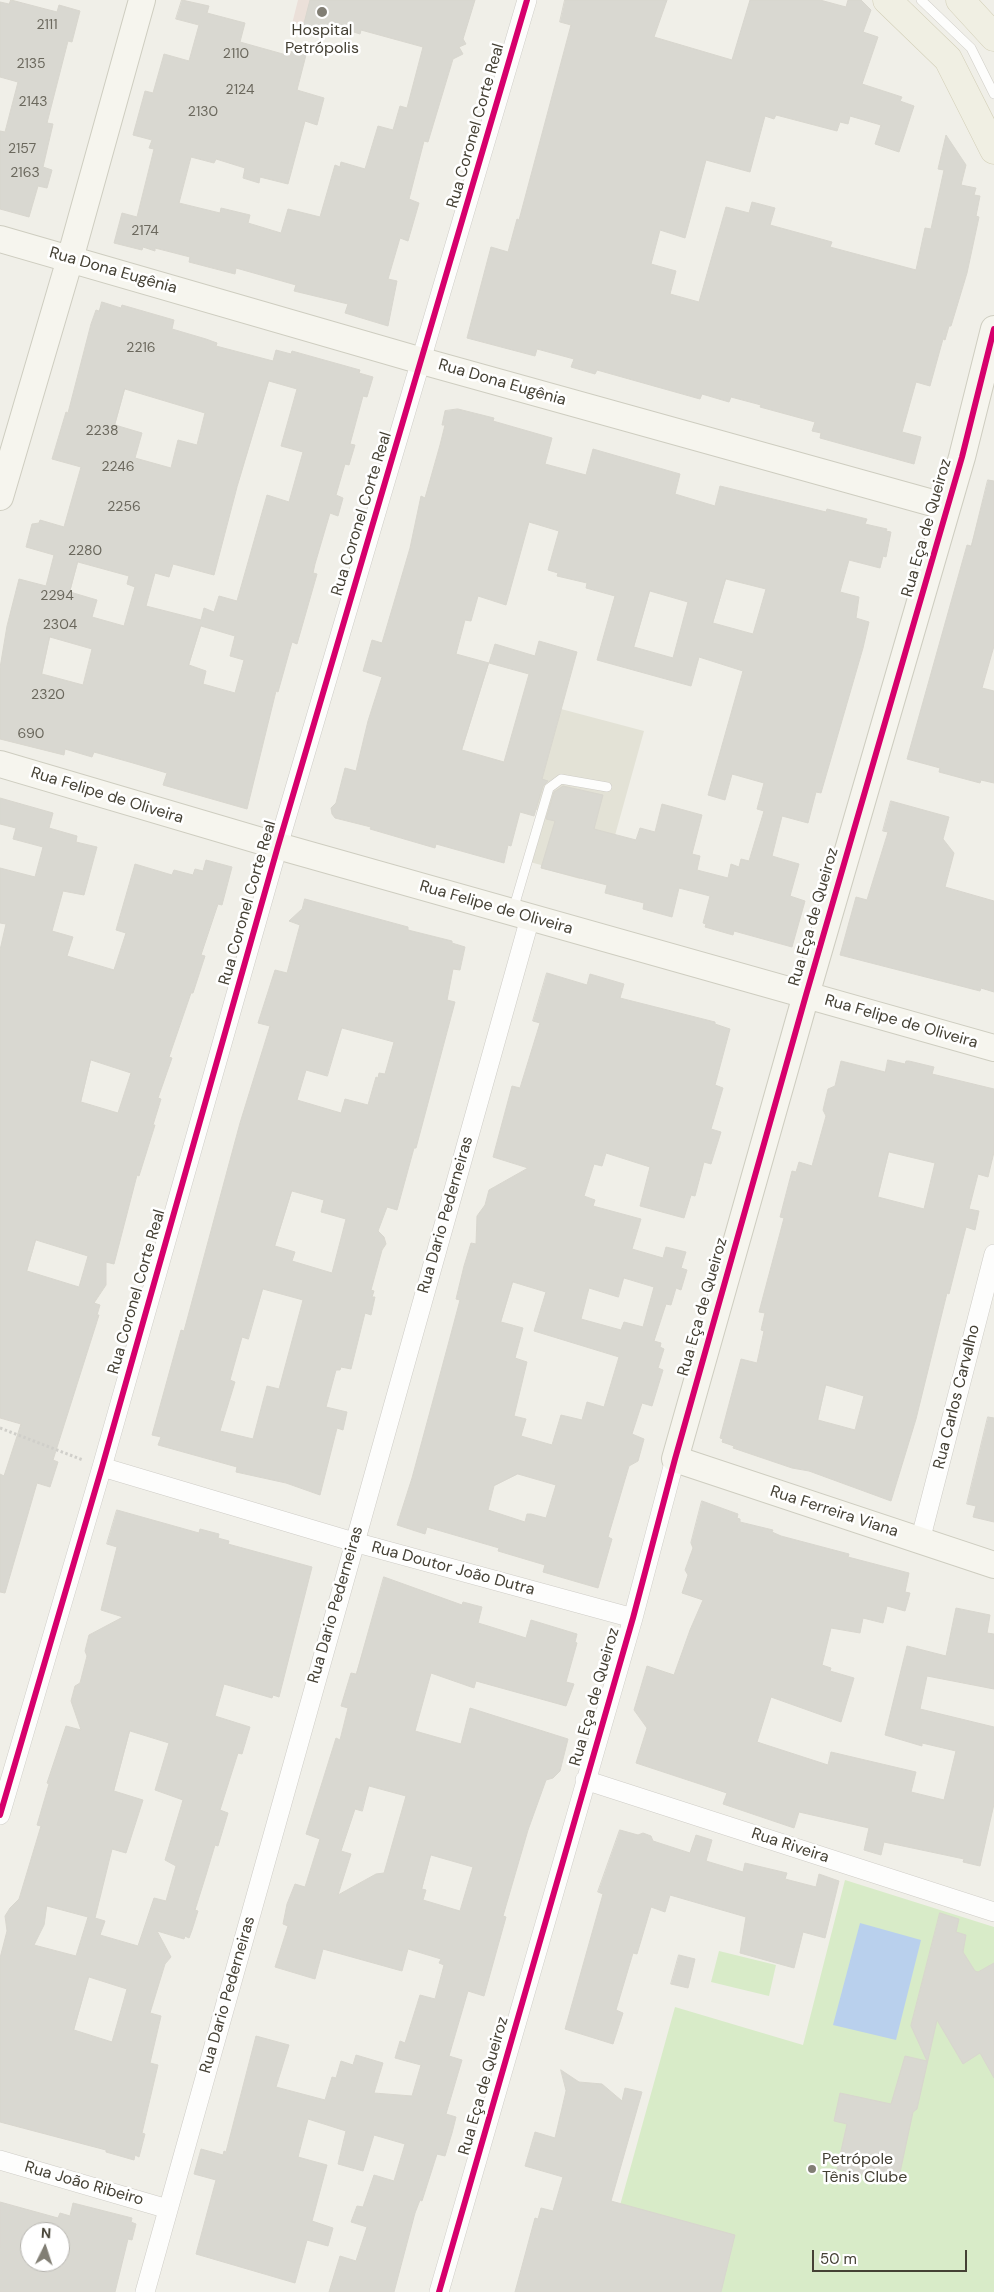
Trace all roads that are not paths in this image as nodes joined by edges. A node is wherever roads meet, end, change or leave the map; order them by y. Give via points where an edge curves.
1 (142, 0) edge
2 (528, 0) edge
3 (887, 0) edge
4 (921, 0) edge
5 (960, 0) edge
6 (994, 37) edge
7 (994, 94) edge
8 (994, 150) edge
9 (0, 240) edge
10 (70, 259) junction
11 (994, 329) edge
12 (422, 361) junction
13 (0, 497) edge
14 (947, 507) junction
15 (0, 764) edge
16 (607, 787) dead end
17 (278, 846) junction
18 (521, 915) junction
19 (806, 995) junction
20 (994, 1048) edge
21 (994, 1254) edge
22 (675, 1459) junction
23 (102, 1468) junction
24 (920, 1541) junction
25 (354, 1542) junction
26 (994, 1565) edge
27 (633, 1618) junction
28 (585, 1780) junction
29 (0, 1815) edge
30 (994, 1912) edge
31 (0, 2160) edge
32 (168, 2209) junction
33 (145, 2292) edge
34 (439, 2292) edge

1 - 10 street
2 - 12 street, Rua Coronel Corte Real
3 - 8 main road via 948,59
4 - 7 lane via 971,48
5 - 6 main road
9 - 10 street, Rua Dona Eugênia
10 - 12 street, Rua Dona Eugênia
10 - 13 street
11 - 14 street, Rua Eça de Queiroz
12 - 14 street, Rua Dona Eugênia
12 - 17 street, Rua Coronel Corte Real
14 - 19 street, Rua Eça de Queiroz
15 - 17 street, Rua Felipe de Oliveira
16 - 18 lane via 561,779 549,788
17 - 18 street, Rua Felipe de Oliveira
17 - 23 street, Rua Coronel Corte Real
18 - 19 street, Rua Felipe de Oliveira
18 - 25 street, Rua Dario Pederneiras
19 - 20 street, Rua Felipe de Oliveira
19 - 22 street, Rua Eça de Queiroz
21 - 24 street, Rua Carlos Carvalho
22 - 24 street, Rua Ferreira Viana
22 - 27 street, Rua Eça de Queiroz
23 - 25 street, Rua Doutor João Dutra
23 - 29 street, Rua Coronel Corte Real
24 - 26 street, Rua Ferreira Viana
25 - 27 street, Rua Doutor João Dutra
25 - 32 street, Rua Dario Pederneiras
27 - 28 street, Rua Eça de Queiroz
28 - 30 street, Rua Riveira
28 - 34 street, Rua Eça de Queiroz
31 - 32 street, Rua João Ribeiro
32 - 33 street, Rua Dario Pederneiras

